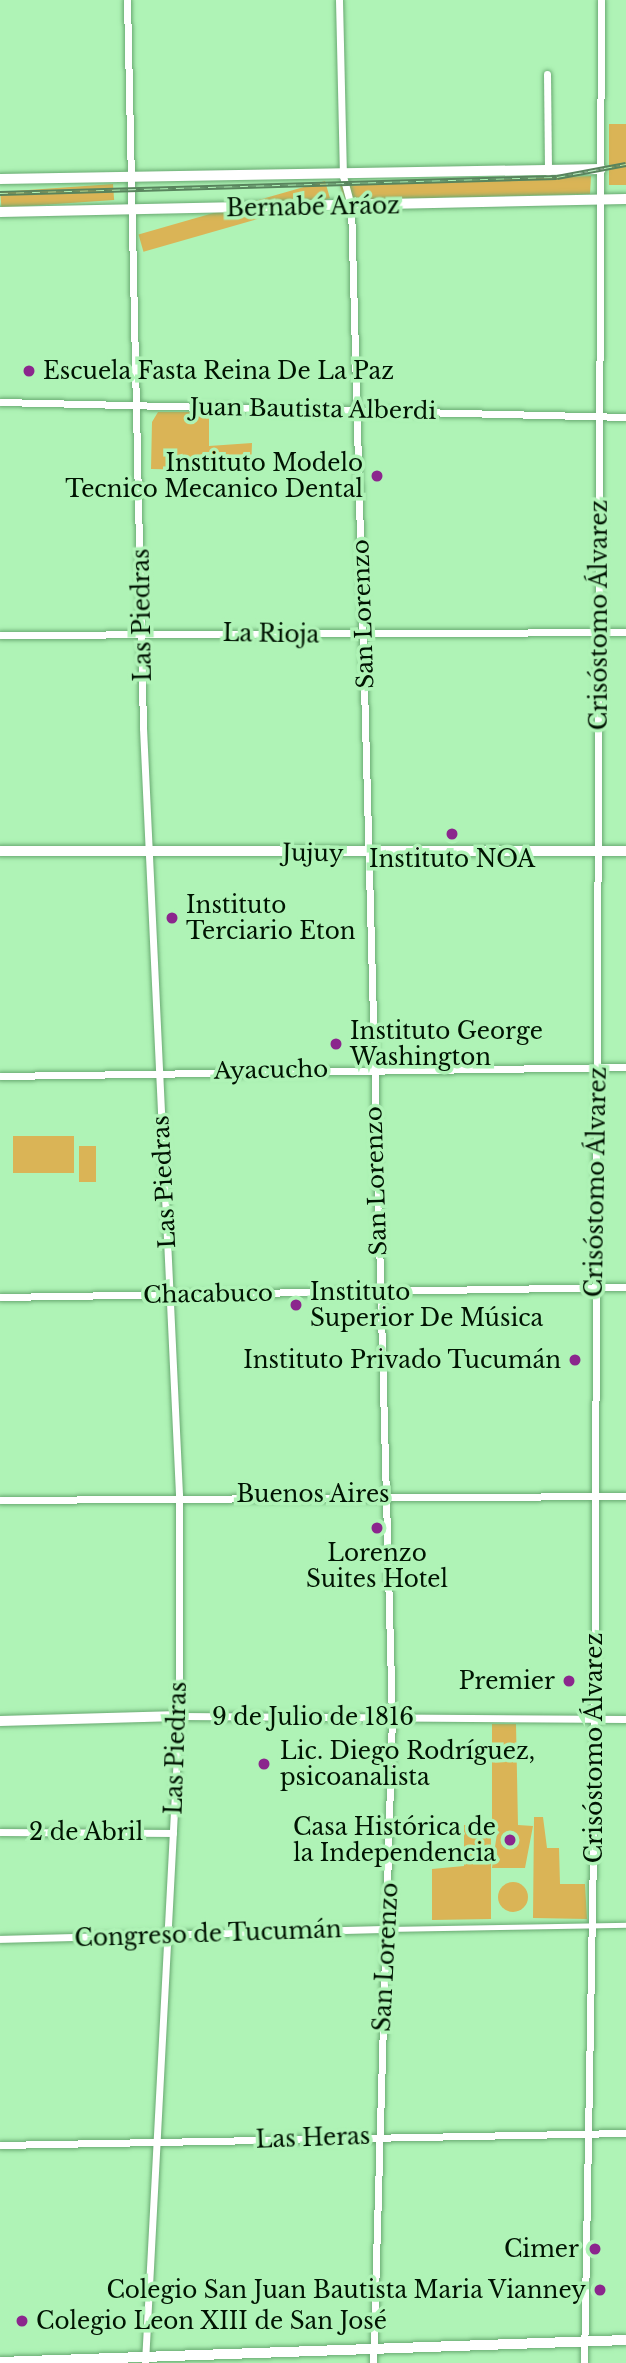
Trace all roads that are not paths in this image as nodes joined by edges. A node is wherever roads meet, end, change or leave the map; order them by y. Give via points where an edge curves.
1 (127, 0) edge
2 (339, 0) edge
3 (601, 0) edge
4 (547, 75) dead end
5 (601, 169) junction
6 (548, 172) junction
7 (343, 176) junction
8 (0, 179) edge
9 (127, 180) junction
10 (626, 199) edge
11 (601, 200) junction
12 (351, 205) junction
13 (0, 212) edge
14 (130, 212) junction
15 (0, 402) edge
16 (137, 405) junction
17 (357, 410) junction
18 (599, 416) junction
19 (626, 416) edge
20 (143, 632) junction
21 (599, 632) junction
22 (626, 632) edge
23 (0, 635) edge
24 (363, 635) junction
25 (0, 851) edge
26 (152, 851) junction
27 (600, 851) junction
28 (626, 851) edge
29 (369, 853) junction
30 (598, 1067) junction
31 (626, 1068) edge
32 (372, 1069) junction
33 (159, 1071) junction
34 (0, 1076) edge
35 (594, 1287) junction
36 (626, 1287) edge
37 (379, 1290) junction
38 (170, 1295) junction
39 (0, 1297) edge
40 (385, 1493) junction
41 (179, 1495) junction
42 (594, 1495) junction
43 (626, 1496) edge
44 (0, 1500) edge
45 (179, 1716) junction
46 (392, 1716) junction
47 (594, 1719) junction
48 (626, 1719) edge
49 (0, 1721) edge
50 (0, 1832) edge
51 (173, 1833) junction
52 (626, 1925) edge
53 (593, 1926) junction
54 (390, 1929) junction
55 (170, 1937) junction
56 (0, 1939) edge
57 (587, 2132) junction
58 (626, 2133) edge
59 (379, 2136) junction
60 (158, 2142) junction
61 (0, 2145) edge
62 (584, 2340) junction
63 (626, 2340) edge
64 (373, 2347) junction
65 (145, 2361) edge
66 (0, 2362) edge
67 (373, 2363) edge
68 (584, 2363) edge

1 - 9 street, Las Piedras
2 - 7 street, San Lorenzo
3 - 5 street, Crisóstomo Álvarez
4 - 6 street
5 - 6 street, Bernabé Aráoz
5 - 11 street, Crisóstomo Álvarez
6 - 7 street, Bernabé Aráoz
7 - 9 street, Bernabé Aráoz
7 - 12 street, San Lorenzo
8 - 9 street, Bernabé Aráoz
9 - 14 street, Las Piedras
10 - 11 street, Bernabé Aráoz
11 - 12 street, Bernabé Aráoz
11 - 18 street, Crisóstomo Álvarez
12 - 14 street, Bernabé Aráoz
12 - 17 street, San Lorenzo
13 - 14 street, Bernabé Aráoz
14 - 16 street, Las Piedras
15 - 16 street, Juan Bautista Alberdi
16 - 17 street, Juan Bautista Alberdi
16 - 20 street, Las Piedras
17 - 18 street, Juan Bautista Alberdi
17 - 24 street, San Lorenzo
18 - 19 street, Juan Bautista Alberdi
18 - 21 street, Crisóstomo Álvarez
20 - 23 street, La Rioja
20 - 24 street, La Rioja
20 - 26 street, Las Piedras
21 - 22 street, La Rioja
21 - 24 street, La Rioja
21 - 27 street, Crisóstomo Álvarez
24 - 29 street, San Lorenzo
25 - 26 street, Jujuy
26 - 29 street, Jujuy
26 - 33 street, Las Piedras
27 - 28 street, Jujuy
27 - 29 street, Jujuy
27 - 30 street, Crisóstomo Álvarez
29 - 32 street, San Lorenzo
30 - 31 street, Ayacucho
30 - 32 street, Ayacucho
30 - 35 street, Crisóstomo Álvarez
32 - 33 street, Ayacucho
32 - 37 street, San Lorenzo
33 - 34 street, Ayacucho
33 - 38 street, Las Piedras
35 - 36 street, Chacabuco
35 - 37 street, Chacabuco
35 - 42 street, Crisóstomo Álvarez
37 - 38 street, Chacabuco
37 - 40 street, San Lorenzo
38 - 39 street, Chacabuco
38 - 41 street, Las Piedras
40 - 41 street, Buenos Aires
40 - 42 street, Buenos Aires
40 - 46 street, San Lorenzo
41 - 44 street, Buenos Aires
41 - 45 street, Las Piedras
42 - 43 street, Buenos Aires
42 - 47 street, Crisóstomo Álvarez
45 - 46 street, 9 de Julio de 1816
45 - 49 street, 9 de Julio de 1816
45 - 51 street, Las Piedras
46 - 47 street, 9 de Julio de 1816
46 - 54 street, San Lorenzo
47 - 48 street, 9 de Julio de 1816
47 - 53 street, Crisóstomo Álvarez
50 - 51 street, 2 de Abril
51 - 55 street, Las Piedras
52 - 53 street, Congreso de Tucumán
53 - 54 street, Congreso de Tucumán
53 - 57 street, Crisóstomo Álvarez
54 - 55 street, Congreso de Tucumán
54 - 59 street, San Lorenzo
55 - 56 street, Congreso de Tucumán
55 - 60 street, Las Piedras
57 - 58 street, Las Heras
57 - 59 street, Las Heras
57 - 62 street, Crisóstomo Álvarez
59 - 60 street, Las Heras
59 - 64 street, San Lorenzo
60 - 61 street, Las Heras
60 - 65 street, Las Piedras
62 - 63 street
62 - 64 street
62 - 68 street, Crisóstomo Álvarez
64 - 65 street
64 - 67 street, San Lorenzo
65 - 66 street

